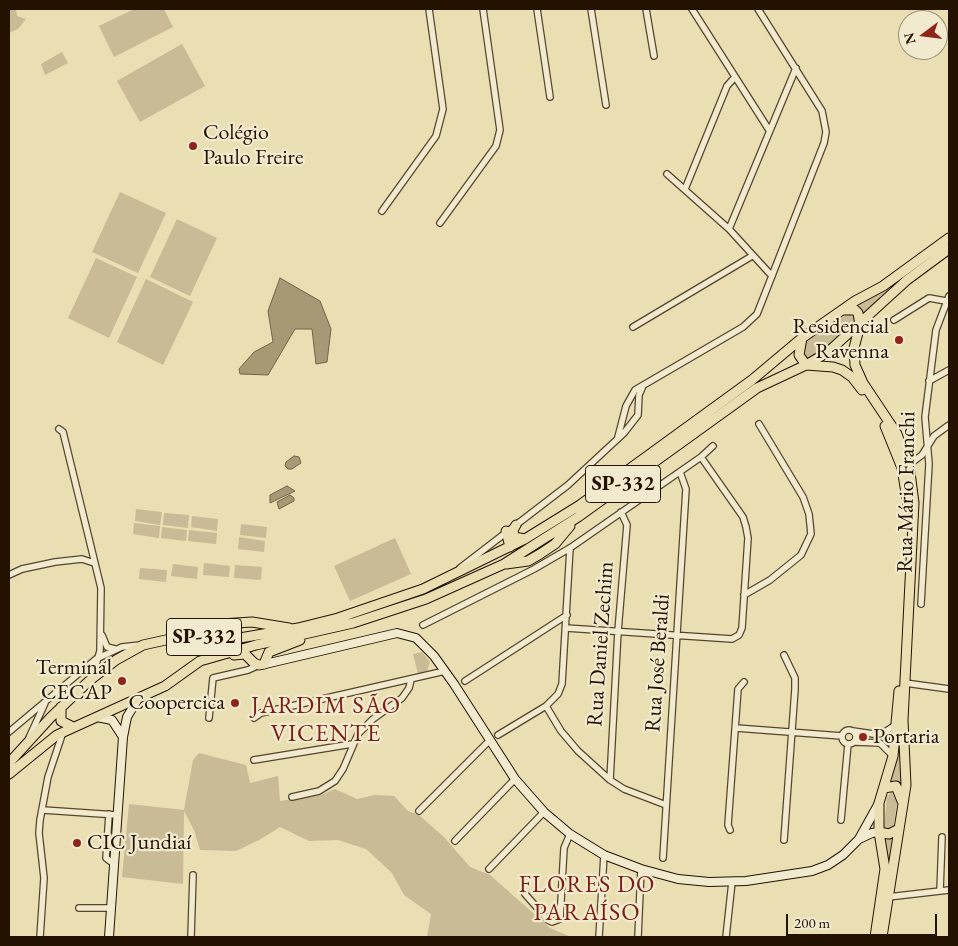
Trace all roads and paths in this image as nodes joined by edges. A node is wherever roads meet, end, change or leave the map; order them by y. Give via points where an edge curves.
1 (429, 9) edge
2 (483, 9) edge
3 (537, 9) edge
4 (591, 9) edge
5 (646, 9) edge
6 (692, 9) edge
7 (758, 9) edge
8 (654, 56) dead end
9 (796, 68) junction
10 (734, 78) junction
11 (550, 97) dead end
12 (606, 105) dead end
13 (769, 130) junction
14 (667, 174) dead end
15 (684, 189) junction
16 (382, 211) dead end
17 (440, 223) dead end
18 (729, 230) junction
19 (949, 238) edge
20 (949, 249) edge
21 (752, 256) junction
22 (772, 276) junction
23 (948, 298) edge
24 (876, 309) junction
25 (841, 311) junction
26 (894, 320) dead end
27 (860, 325) junction
28 (633, 328) dead end
29 (802, 338) junction
30 (854, 348) junction
31 (806, 365) junction
32 (949, 370) edge
33 (929, 381) junction
34 (643, 386) junction
35 (624, 413) junction
36 (638, 416) junction
37 (759, 424) dead end
38 (949, 425) edge
39 (59, 429) dead end
40 (618, 438) junction
41 (713, 446) dead end
42 (927, 446) junction
43 (701, 457) junction
44 (905, 467) junction
45 (680, 472) junction
46 (621, 512) junction
47 (578, 517) junction
48 (516, 525) junction
49 (506, 532) junction
50 (525, 539) junction
51 (510, 547) junction
52 (570, 548) junction
53 (495, 554) junction
54 (542, 558) junction
55 (528, 561) junction
56 (94, 563) junction
57 (475, 563) junction
58 (500, 566) junction
59 (534, 569) junction
60 (9, 575) edge
61 (453, 575) junction
62 (469, 580) junction
63 (744, 596) junction
64 (921, 604) dead end
65 (567, 615) junction
66 (423, 625) dead end
67 (566, 628) junction
68 (294, 629) junction
69 (102, 631) junction
70 (618, 631) junction
71 (307, 633) junction
72 (678, 636) junction
73 (206, 637) junction
74 (153, 642) junction
75 (142, 645) junction
76 (116, 650) junction
77 (224, 654) junction
78 (784, 655) dead end
79 (98, 657) junction
80 (207, 659) junction
81 (261, 664) junction
82 (445, 671) junction
83 (92, 678) junction
84 (411, 680) junction
85 (465, 681) dead end
86 (744, 682) dead end
87 (905, 683) junction
88 (949, 689) edge
89 (138, 699) junction
90 (46, 701) junction
91 (546, 706) junction
92 (61, 707) junction
93 (97, 716) junction
94 (209, 718) dead end
95 (254, 718) dead end
96 (24, 719) junction
97 (35, 724) junction
98 (897, 724) junction
99 (73, 727) junction
100 (736, 728) junction
101 (853, 731) junction
102 (9, 732) edge
103 (63, 732) junction
104 (791, 732) junction
105 (498, 735) dead end
106 (880, 735) junction
107 (842, 736) junction
108 (122, 737) junction
109 (490, 740) junction
110 (855, 742) junction
111 (880, 743) junction
112 (352, 744) junction
113 (848, 744) junction
114 (24, 746) junction
115 (893, 756) junction
116 (254, 760) dead end
117 (9, 763) edge
118 (9, 774) edge
119 (515, 779) junction
120 (610, 780) junction
121 (884, 788) junction
122 (292, 797) dead end
123 (879, 803) junction
124 (903, 803) junction
125 (666, 804) junction
126 (43, 810) junction
127 (419, 811) dead end
128 (544, 812) junction
129 (113, 814) junction
130 (841, 820) dead end
131 (899, 828) junction
132 (730, 830) dead end
133 (879, 832) junction
134 (570, 834) junction
135 (942, 837) dead end
136 (859, 839) junction
137 (784, 840) dead end
138 (455, 841) dead end
139 (604, 855) junction
140 (663, 858) dead end
141 (489, 869) dead end
142 (641, 869) junction
143 (194, 875) dead end
144 (732, 882) junction
145 (949, 890) edge
146 (940, 891) junction
147 (525, 894) dead end
148 (888, 897) junction
149 (79, 908) dead end
150 (111, 908) junction
151 (40, 937) edge
152 (109, 937) edge
153 (191, 937) edge
154 (599, 937) edge
155 (638, 937) edge
156 (726, 937) edge
157 (875, 937) edge
158 (882, 937) edge

1 - 16 street via 443,109 436,136
2 - 17 street via 500,130 496,146
3 - 11 street
4 - 12 street
5 - 8 street
6 - 10 street
7 - 9 street
9 - 13 street
9 - 22 street via 822,111 826,132
10 - 13 street
10 - 15 street via 727,86
13 - 18 street
14 - 15 street
15 - 18 street
18 - 21 street
19 - 25 main road, SP-332
20 - 24 main road, SP-332 via 907,280
21 - 22 street
21 - 28 street
22 - 34 street via 751,321
23 - 26 street via 929,298
23 - 33 street, Rua Mário Franchi via 936,330
24 - 27 main road, SP-332
24 - 30 main road
25 - 27 main road via 855,310 860,317
25 - 29 main road, SP-332
27 - 30 main road
27 - 31 main road, SP-332 via 828,352
29 - 31 main road via 799,355
29 - 50 main road, SP-332 via 752,380 580,505
30 - 44 main road via 858,374 897,434
31 - 44 main road via 833,366 852,377 888,430
31 - 47 main road, SP-332 via 757,388
32 - 33 street
33 - 42 street, Rua Mário Franchi via 925,417
34 - 35 street via 635,390
34 - 36 street
35 - 36 street
35 - 40 street
36 - 40 street
37 - 63 street via 803,497 811,534 801,555
38 - 42 street
39 - 56 street via 63,432
40 - 48 street via 568,485
41 - 43 street
42 - 44 street via 918,460
42 - 64 street, Rua Mário Franchi via 929,464
43 - 45 street
43 - 63 street via 743,517 746,527
44 - 87 main road via 914,503
44 - 98 main road via 908,532
45 - 46 street
45 - 72 street, Rua José Beraldi via 686,489
46 - 52 street
46 - 70 street, Rua Daniel Zechim via 627,525
47 - 54 main road
47 - 58 main road, SP-332
48 - 49 street
48 - 50 main road via 514,537
49 - 51 main road
49 - 61 street
50 - 51 main road, SP-332
51 - 53 main road, SP-332
52 - 54 street
52 - 65 street
53 - 57 main road, SP-332
53 - 58 main road via 494,559
54 - 55 main road
54 - 59 street
55 - 58 main road
55 - 59 street
56 - 60 street via 82,559 55,562
56 - 69 street via 101,588
57 - 61 main road, SP-332
57 - 62 main road via 477,571
58 - 62 main road, SP-332
59 - 66 street
61 - 68 main road, SP-332 via 351,615
62 - 71 main road, SP-332 via 426,599
63 - 72 street via 742,628 737,638
65 - 67 street
65 - 85 street
67 - 70 street
67 - 91 street via 562,684 558,694
68 - 73 main road, SP-332 via 234,639
68 - 74 main road via 261,622 233,623 181,631
69 - 76 street via 107,646
69 - 79 street
70 - 72 street
70 - 120 street, Rua Daniel Zechim
71 - 77 main road, SP-332
71 - 81 main road via 298,641 269,652
72 - 125 street, Rua José Beraldi
73 - 74 main road, SP-332 via 184,636
73 - 80 main road via 211,647
74 - 75 main road, SP-332
75 - 76 street
75 - 83 main road, SP-332
76 - 79 street
77 - 80 main road, SP-332
77 - 81 main road via 245,654 254,663
78 - 104 street via 795,678
79 - 83 street
79 - 90 street
80 - 89 main road, SP-332
81 - 82 street via 397,633 416,638
81 - 94 street via 213,678
82 - 84 street
82 - 109 street
83 - 92 main road, SP-332
84 - 95 street via 260,713
84 - 112 street via 410,688 402,698 372,719
86 - 100 street via 738,689
87 - 88 street
87 - 124 main road via 906,785
89 - 93 main road, SP-332
89 - 108 street via 127,717
90 - 96 street
90 - 97 street
91 - 105 street
91 - 120 street via 567,738
92 - 99 main road via 61,721
92 - 114 main road, SP-332
93 - 99 main road, SP-332
93 - 108 street via 112,720
96 - 97 street via 33,718
96 - 102 street
97 - 114 street
98 - 106 street
98 - 115 main road
99 - 103 main road, SP-332
100 - 104 street
100 - 132 street
101 - 106 street
101 - 107 street via 846,730
101 - 110 street
103 - 118 main road, SP-332
103 - 126 street via 48,777
104 - 107 street
104 - 137 street
106 - 111 street
107 - 113 street
108 - 129 street
109 - 119 street
109 - 127 street
110 - 111 street
110 - 113 street
111 - 115 street
112 - 116 street
112 - 122 street via 343,769 334,781 319,791
113 - 130 street
114 - 117 main road, SP-332
115 - 121 main road
119 - 128 street
119 - 138 street
120 - 125 street via 624,789
121 - 123 main road
121 - 124 main road via 896,786
123 - 133 main road
123 - 136 street
124 - 131 main road
125 - 140 street, Rua José Beraldi
126 - 129 street
126 - 151 street via 39,833 44,878
128 - 134 street
128 - 141 street
129 - 150 street
131 - 133 main road via 889,834
131 - 148 main road
133 - 136 street
133 - 157 main road via 885,869
134 - 139 street
134 - 147 street via 564,848 560,919 548,920
135 - 146 street
136 - 144 street via 843,855 812,871
139 - 142 street
139 - 154 street
142 - 144 street via 678,879
142 - 155 street
143 - 153 street
144 - 156 street
145 - 146 street
146 - 148 street
148 - 158 main road
149 - 150 street
150 - 152 street

